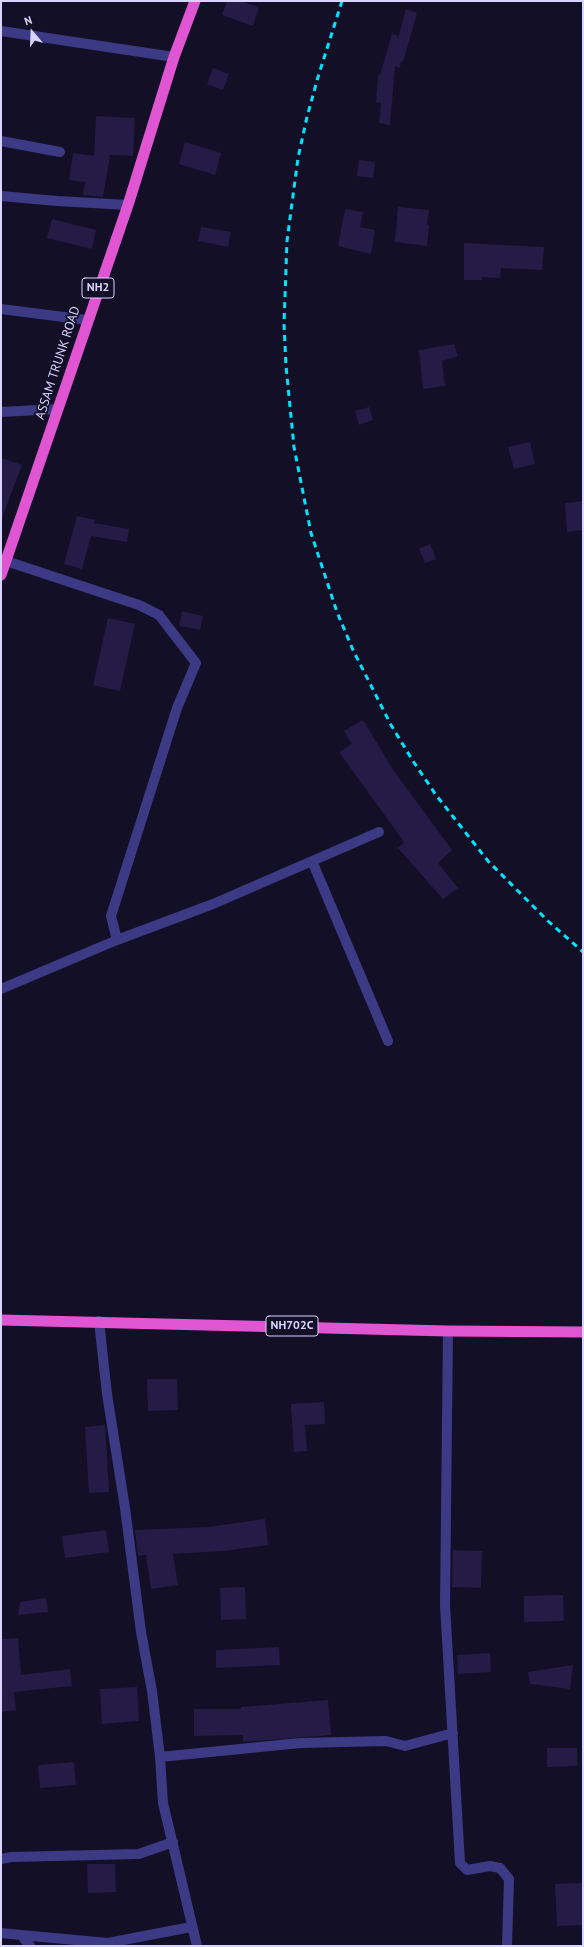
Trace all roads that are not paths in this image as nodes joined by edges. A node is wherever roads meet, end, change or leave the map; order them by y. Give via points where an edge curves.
1 (195, 1) edge
2 (1, 31) edge
3 (174, 57) junction
4 (1, 141) edge
5 (60, 152) dead end
6 (1, 196) edge
7 (128, 205) junction
8 (1, 309) edge
9 (87, 320) junction
10 (58, 409) junction
11 (1, 412) edge
12 (6, 561) junction
13 (1, 575) edge
14 (379, 832) dead end
15 (312, 861) junction
16 (117, 940) junction
17 (1, 990) edge
18 (388, 1041) dead end
19 (1, 1320) edge
20 (99, 1321) junction
21 (448, 1331) junction
22 (583, 1332) edge
23 (453, 1733) junction
24 (160, 1757) junction
25 (173, 1842) junction
26 (1, 1859) edge
27 (191, 1927) junction
28 (1, 1933) edge
29 (22, 1935) junction
30 (30, 1946) edge
31 (197, 1946) edge
32 (507, 1946) edge

1 - 3 highway, ASSAM TRUNK ROAD / NH2
2 - 3 street
3 - 7 highway, ASSAM TRUNK ROAD / NH2
4 - 5 street
6 - 7 street
7 - 9 highway, ASSAM TRUNK ROAD / NH2
8 - 9 street
9 - 10 highway, ASSAM TRUNK ROAD / NH2
10 - 11 street
10 - 12 highway, ASSAM TRUNK ROAD / NH2
12 - 13 highway, ASSAM TRUNK ROAD / NH2
12 - 16 street via 139,605 159,615 196,663 177,708 111,916
14 - 15 street
15 - 16 street via 213,904
15 - 18 street
16 - 17 street
19 - 20 highway, NH702C
20 - 21 highway, NH702C
20 - 24 street via 107,1394
21 - 22 highway, NH702C
21 - 23 street via 445,1604
23 - 24 street via 405,1746 386,1741 300,1743
23 - 32 street via 460,1863 467,1870 490,1866 500,1868 509,1879
24 - 25 street via 164,1802
25 - 26 street via 139,1854
25 - 27 street
27 - 29 street via 108,1943
27 - 31 street
28 - 29 street
29 - 30 street

